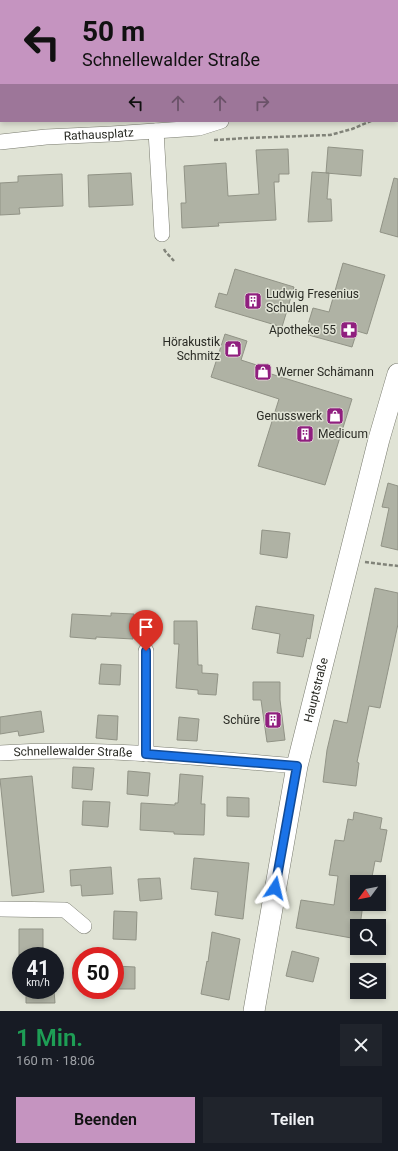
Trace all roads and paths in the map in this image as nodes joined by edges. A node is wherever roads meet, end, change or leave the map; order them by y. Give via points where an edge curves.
1 (218, 122) edge
2 (369, 122) edge
3 (156, 131) junction
4 (211, 140) dead end
5 (0, 142) edge
6 (162, 234) dead end
7 (398, 374) edge
8 (349, 560) junction
9 (398, 566) edge
10 (146, 651) dead end
11 (0, 753) edge
12 (146, 754) junction
13 (297, 766) junction
14 (0, 910) edge
15 (84, 926) dead end
16 (254, 1011) edge

1 - 3 street, Rathausplatz via 199,128
2 - 4 path via 330,135
3 - 5 street, Rathausplatz
3 - 6 street
7 - 8 main road, Hauptstraße
8 - 9 path
8 - 13 main road, Hauptstraße
10 - 12 street, Schnellewalder Straße
11 - 12 street, Schnellewalder Straße via 39,751
12 - 13 street, Schnellewalder Straße
13 - 16 main road, Hauptstraße
14 - 15 street via 65,910

